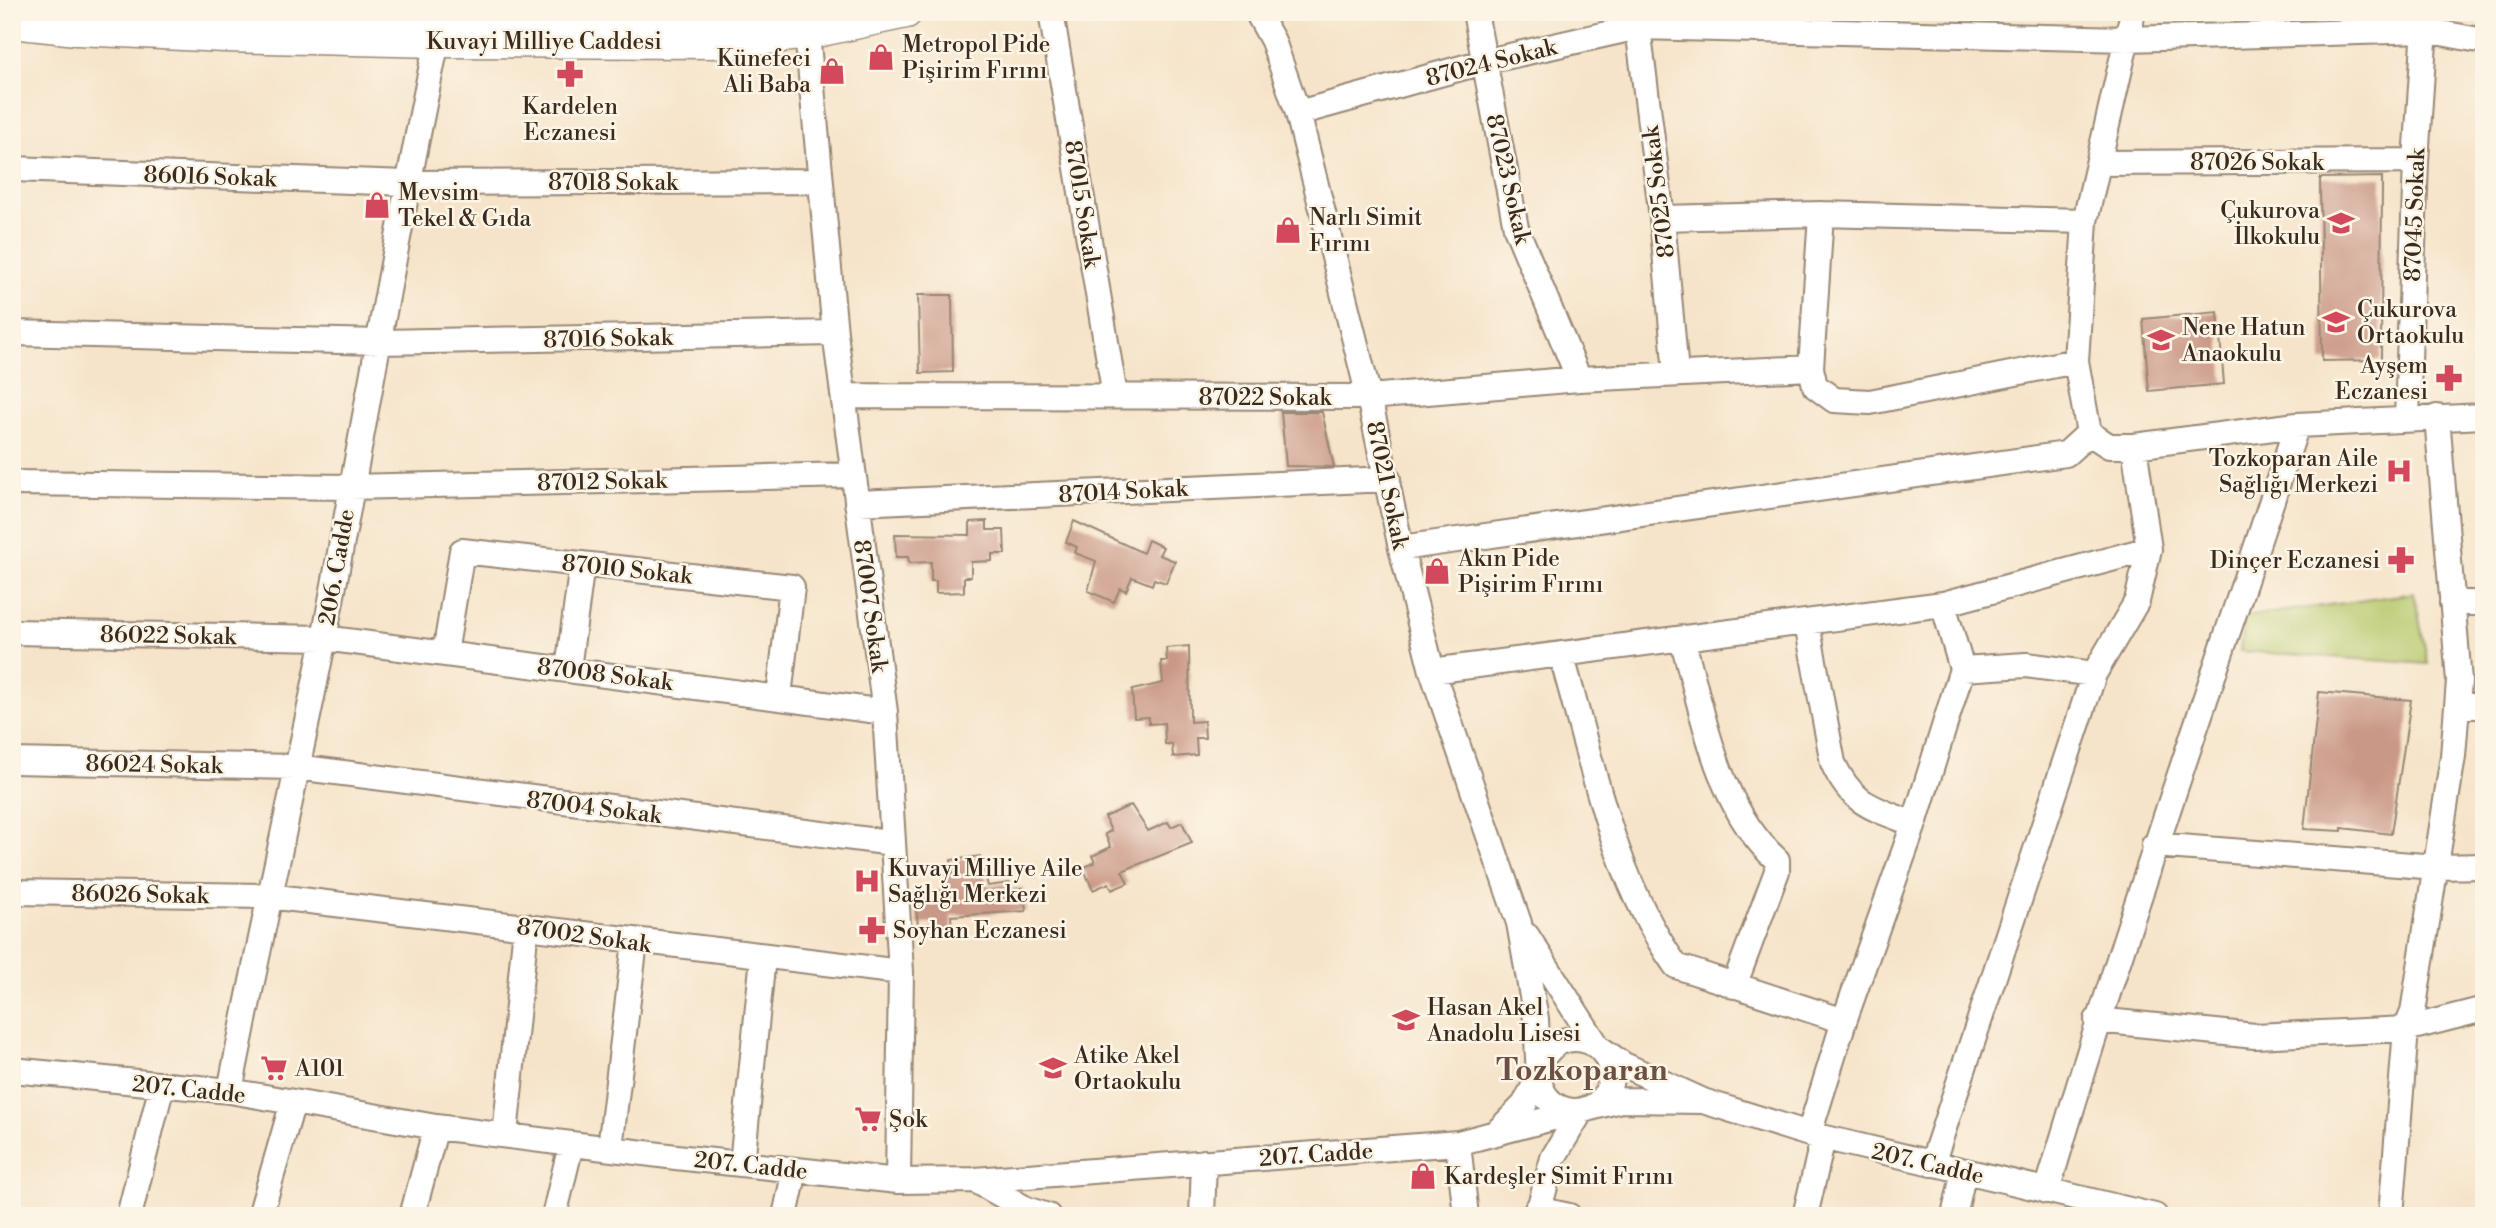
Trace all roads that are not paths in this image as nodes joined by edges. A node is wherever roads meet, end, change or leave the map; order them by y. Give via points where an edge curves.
1 (160, 12) edge
2 (762, 12) edge
3 (906, 12) edge
4 (1051, 12) edge
5 (1257, 12) edge
6 (1272, 12) edge
7 (1475, 12) edge
8 (2133, 12) edge
9 (230, 14) edge
10 (1637, 20) edge
11 (1788, 21) edge
12 (2426, 21) edge
13 (12, 22) edge
14 (429, 23) edge
15 (807, 33) junction
16 (2127, 39) junction
17 (1273, 41) junction
18 (2484, 41) edge
19 (1483, 62) junction
20 (1298, 113) junction
21 (2416, 160) junction
22 (2099, 163) junction
23 (12, 169) edge
24 (819, 181) junction
25 (407, 183) junction
26 (1821, 214) junction
27 (1662, 218) junction
28 (2085, 220) junction
29 (12, 333) edge
30 (835, 333) junction
31 (381, 342) junction
32 (2076, 361) junction
33 (1811, 368) junction
34 (1676, 373) junction
35 (1579, 379) junction
36 (844, 396) junction
37 (1115, 396) junction
38 (1369, 397) junction
39 (2484, 416) edge
40 (2437, 417) junction
41 (2407, 418) junction
42 (2297, 425) junction
43 (2089, 433) junction
44 (2134, 446) junction
45 (853, 475) junction
46 (1388, 479) junction
47 (12, 483) edge
48 (350, 487) junction
49 (857, 503) junction
50 (1401, 548) junction
51 (2149, 549) junction
52 (582, 564) junction
53 (2452, 603) junction
54 (2484, 603) edge
55 (1943, 604) junction
56 (1807, 624) junction
57 (12, 632) edge
58 (324, 638) junction
59 (1682, 639) junction
60 (445, 653) junction
61 (1561, 654) junction
62 (568, 669) junction
63 (1962, 669) junction
64 (1432, 671) junction
65 (2094, 674) junction
66 (779, 696) junction
67 (2457, 706) junction
68 (2484, 706) edge
69 (885, 712) junction
70 (12, 761) edge
71 (296, 767) junction
72 (1914, 824) junction
73 (893, 843) junction
74 (2154, 845) junction
75 (2484, 866) edge
76 (2437, 867) junction
77 (12, 892) edge
78 (268, 896) junction
79 (1519, 923) junction
80 (526, 926) junction
81 (635, 942) junction
82 (763, 957) junction
83 (901, 972) junction
84 (1734, 986) junction
85 (2484, 1009) edge
86 (2097, 1020) junction
87 (1844, 1021) junction
88 (2406, 1028) junction
89 (1598, 1047) junction
90 (12, 1070) edge
91 (1539, 1077) junction
92 (162, 1085) junction
93 (230, 1091) junction
94 (1703, 1101) junction
95 (293, 1102) junction
96 (1581, 1111) junction
97 (436, 1127) junction
98 (505, 1135) junction
99 (1493, 1136) junction
100 (1816, 1136) junction
101 (1458, 1143) junction
102 (571, 1145) junction
103 (610, 1148) junction
104 (1204, 1162) junction
105 (742, 1164) junction
106 (1932, 1164) junction
107 (795, 1170) junction
108 (1964, 1171) junction
109 (975, 1180) junction
110 (898, 1181) junction
111 (2060, 1201) edge
112 (1537, 1212) edge
113 (129, 1216) edge
114 (260, 1216) edge
115 (412, 1216) edge
116 (554, 1216) edge
117 (785, 1216) edge
118 (1048, 1216) edge
119 (1202, 1216) edge
120 (1466, 1216) edge
121 (1569, 1216) edge
122 (1805, 1216) edge
123 (1954, 1216) edge
124 (2155, 1216) edge
125 (2391, 1216) edge

1 - 9 main road, Kuvayi Milliye Caddesi
2 - 14 main road, Kuvayi Milliye Caddesi via 732,18
3 - 15 main road, Kuvayi Milliye Caddesi
4 - 37 street, 87015 Sokak
5 - 17 street, 87021 Sokak
6 - 17 street, 87021 Sokak
7 - 19 street, 87023 Sokak
8 - 16 street
9 - 14 main road, Kuvayi Milliye Caddesi
10 - 11 street, 87024 Sokak
10 - 19 street, 87024 Sokak
10 - 27 street, 87025 Sokak
11 - 16 street, 87024 Sokak
12 - 16 street, 87024 Sokak
12 - 18 street, 87024 Sokak
12 - 21 street, 87045 Sokak
13 - 14 main road, Kuvayi Milliye Caddesi via 225,36
14 - 15 main road, Kuvayi Milliye Caddesi via 735,42
14 - 25 street, 206. Cadde
15 - 24 street, 87007 Sokak
16 - 22 street
17 - 20 street, 87021 Sokak
19 - 20 street, 87024 Sokak
19 - 35 street, 87023 Sokak via 1516,228
20 - 38 street, 87021 Sokak
21 - 22 street, 87026 Sokak
21 - 41 street, 87045 Sokak
22 - 28 street
23 - 25 street, 86016 Sokak
24 - 25 street, 87018 Sokak
24 - 30 street, 87007 Sokak
25 - 31 street, 206. Cadde
26 - 27 street
26 - 28 street
26 - 33 street
27 - 34 street, 87025 Sokak
28 - 32 street
29 - 31 street, 87016 Sokak
30 - 31 street, 87016 Sokak
30 - 36 street, 87007 Sokak
31 - 48 street, 206. Cadde
32 - 33 street via 1870,402 1834,400 1815,386
32 - 43 street
33 - 34 street, 87022 Sokak
34 - 35 street, 87022 Sokak
35 - 38 street, 87022 Sokak
36 - 37 street, 87022 Sokak
36 - 45 street, 87007 Sokak
37 - 38 street, 87022 Sokak
38 - 46 street, 87021 Sokak
39 - 40 street
40 - 41 street
40 - 53 street
41 - 42 street
42 - 44 street
42 - 74 street
43 - 44 street via 2109,446
43 - 50 street via 2066,454
44 - 51 street
45 - 48 street, 87012 Sokak
45 - 49 street, 87007 Sokak
46 - 49 street, 87014 Sokak
46 - 50 street, 87021 Sokak
47 - 48 street, 87012 Sokak
48 - 58 street, 206. Cadde
49 - 69 street, 87007 Sokak
50 - 64 street, 87021 Sokak
51 - 55 street
51 - 65 street via 2137,601
52 - 60 street, 87010 Sokak via 462,551
52 - 62 street
52 - 66 street, 87010 Sokak via 792,587
53 - 54 street
53 - 67 street
55 - 56 street
55 - 63 street
56 - 59 street
56 - 72 street via 1833,763 1842,784 1860,803
57 - 58 street, 86022 Sokak
58 - 60 street, 87008 Sokak
58 - 71 street, 206. Cadde
59 - 61 street
59 - 84 street via 1729,796 1764,849 1777,860 1777,871
60 - 62 street, 87008 Sokak
61 - 64 street
61 - 84 street via 1638,906 1676,967
62 - 66 street, 87008 Sokak
63 - 65 street via 2026,664
63 - 72 street
64 - 79 street, 87021 Sokak
65 - 106 street
66 - 69 street, 87008 Sokak
67 - 68 street
67 - 76 street
69 - 73 street, 87007 Sokak
70 - 71 street, 86024 Sokak
71 - 73 street, 87004 Sokak
71 - 78 street, 206. Cadde
72 - 87 street
73 - 83 street, 87007 Sokak
74 - 76 street
74 - 86 street
75 - 76 street
76 - 88 street via 2413,1012
77 - 78 street, 86026 Sokak
78 - 80 street, 87002 Sokak
78 - 93 street, 206. Cadde
79 - 89 street
79 - 91 street via 1536,1019
80 - 81 street, 87002 Sokak
80 - 98 street
81 - 82 street, 87002 Sokak
81 - 103 street
82 - 83 street, 87002 Sokak
82 - 105 street
83 - 110 street, 87007 Sokak
84 - 87 street
85 - 88 street
86 - 88 street via 2255,1036
86 - 111 street
87 - 100 street
88 - 125 street
89 - 91 street via 1576,1039 1554,1046
89 - 94 street via 1624,1065
89 - 96 street via 1611,1067 1612,1079 1602,1100
90 - 92 street, 207. Cadde
91 - 96 street via 1542,1089 1557,1107
91 - 99 street via 1524,1105
92 - 93 street, 207. Cadde
92 - 113 street
93 - 95 street, 207. Cadde
94 - 96 street, 207. Cadde via 1621,1100
94 - 100 street, 207. Cadde
95 - 97 street, 207. Cadde
95 - 114 street
96 - 99 street, 207. Cadde
96 - 112 street via 1553,1158
97 - 98 street, 207. Cadde
97 - 115 street
98 - 102 street, 207. Cadde
99 - 101 street, 207. Cadde
100 - 106 street, 207. Cadde
100 - 122 street
101 - 104 street, 207. Cadde
101 - 120 street
102 - 103 street, 207. Cadde
102 - 116 street
103 - 105 street, 207. Cadde
104 - 109 street, 207. Cadde
104 - 119 street
105 - 107 street, 207. Cadde
106 - 108 street, 207. Cadde
107 - 110 street, 207. Cadde
107 - 117 street
108 - 111 street, 207. Cadde
108 - 123 street
109 - 110 street, 207. Cadde
109 - 118 street
111 - 124 street, 207. Cadde
112 - 121 street

